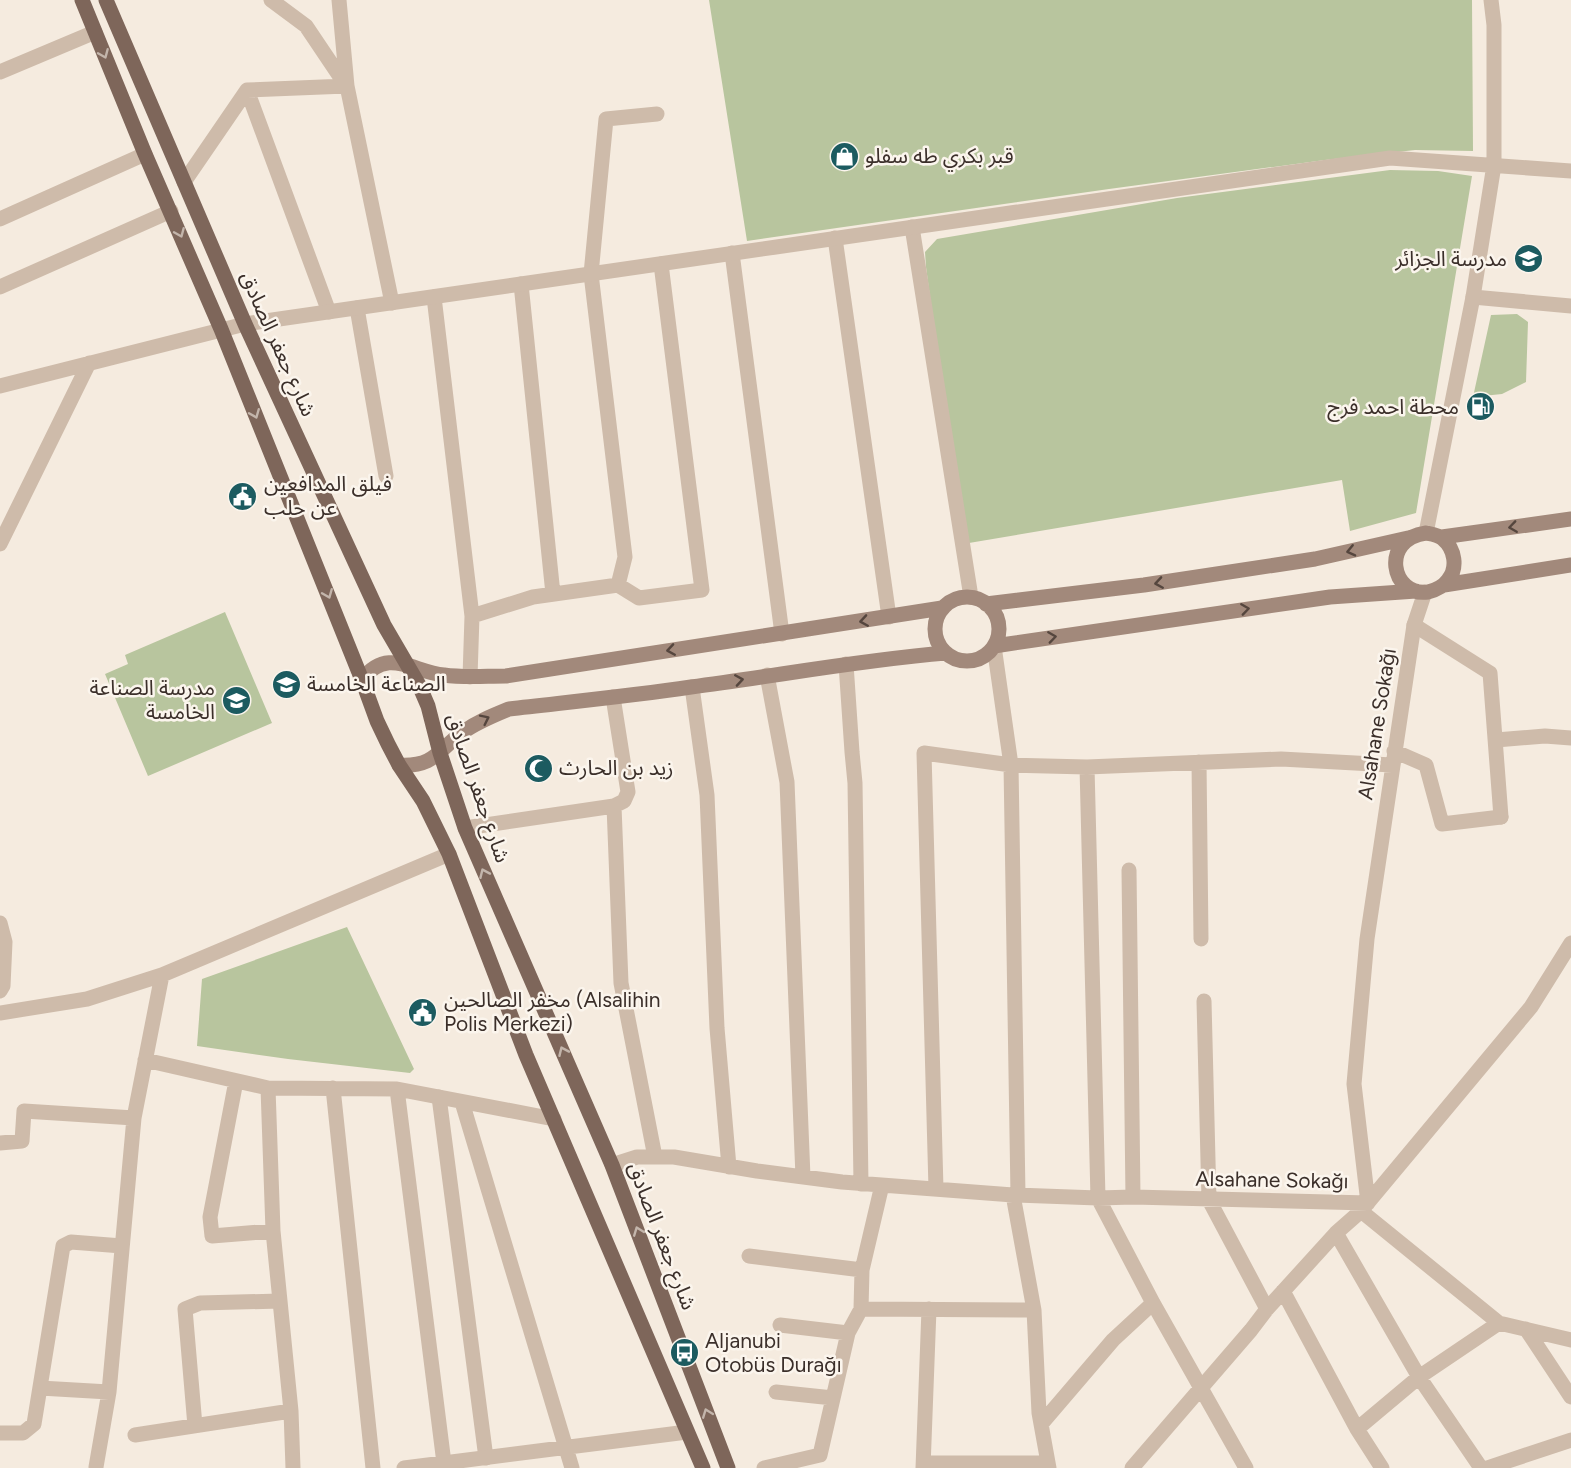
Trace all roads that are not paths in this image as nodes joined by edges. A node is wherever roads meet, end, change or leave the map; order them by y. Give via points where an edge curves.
1 (82, 0) edge
2 (106, 0) edge
3 (271, 0) edge
4 (339, 0) edge
5 (1491, 0) edge
6 (95, 32) junction
7 (0, 72) edge
8 (347, 86) junction
9 (248, 90) junction
10 (657, 114) dead end
11 (145, 154) junction
12 (1494, 165) junction
13 (1571, 171) edge
14 (184, 182) junction
15 (171, 211) junction
16 (0, 219) edge
17 (912, 227) junction
18 (835, 238) junction
19 (732, 253) junction
20 (662, 264) junction
21 (591, 274) junction
22 (521, 284) junction
23 (0, 287) edge
24 (434, 297) junction
25 (1473, 297) junction
26 (392, 303) junction
27 (1571, 306) edge
28 (357, 308) junction
29 (329, 312) junction
30 (245, 324) junction
31 (221, 329) junction
32 (89, 363) junction
33 (0, 387) edge
34 (386, 476) dead end
35 (1571, 519) edge
36 (1426, 533) junction
37 (1442, 537) junction
38 (1408, 538) junction
39 (0, 544) edge
40 (1571, 565) edge
41 (618, 585) junction
42 (1444, 585) junction
43 (1421, 591) junction
44 (553, 594) junction
45 (971, 597) junction
46 (986, 604) junction
47 (942, 608) junction
48 (472, 616) junction
49 (889, 617) junction
50 (1414, 625) junction
51 (782, 634) junction
52 (994, 646) junction
53 (946, 654) junction
54 (408, 664) junction
55 (846, 664) junction
56 (767, 675) junction
57 (470, 677) junction
58 (362, 680) junction
59 (692, 687) junction
60 (613, 697) junction
61 (1571, 738) edge
62 (1496, 740) junction
63 (440, 753) junction
64 (1393, 758) junction
65 (1199, 762) junction
66 (399, 765) junction
67 (1011, 765) junction
68 (1087, 766) junction
69 (614, 806) junction
70 (465, 828) junction
71 (449, 854) junction
72 (1129, 870) dead end
73 (0, 923) edge
74 (1201, 939) dead end
75 (1571, 943) edge
76 (162, 975) junction
77 (0, 991) edge
78 (1204, 1001) dead end
79 (0, 1013) edge
80 (145, 1060) junction
81 (236, 1081) junction
82 (268, 1088) junction
83 (333, 1088) junction
84 (397, 1089) junction
85 (439, 1097) junction
86 (462, 1102) junction
87 (134, 1118) junction
88 (554, 1119) junction
89 (0, 1143) edge
90 (655, 1157) junction
91 (612, 1165) junction
92 (729, 1167) junction
93 (803, 1177) junction
94 (861, 1184) junction
95 (882, 1185) junction
96 (936, 1189) junction
97 (1016, 1195) junction
98 (1133, 1197) junction
99 (1098, 1198) junction
100 (1209, 1200) junction
101 (1365, 1207) junction
102 (273, 1231) junction
103 (1336, 1233) junction
104 (122, 1246) junction
105 (748, 1256) dead end
106 (862, 1270) junction
107 (1283, 1292) junction
108 (280, 1301) junction
109 (1153, 1303) junction
110 (861, 1309) junction
111 (929, 1309) junction
112 (1267, 1309) junction
113 (1034, 1310) junction
114 (1499, 1323) junction
115 (780, 1325) dead end
116 (1526, 1329) junction
117 (848, 1333) junction
118 (1571, 1340) edge
119 (1419, 1377) junction
120 (1201, 1387) junction
121 (40, 1388) junction
122 (110, 1392) junction
123 (776, 1392) dead end
124 (1571, 1397) edge
125 (833, 1398) junction
126 (291, 1411) junction
127 (1042, 1423) junction
128 (195, 1426) junction
129 (1357, 1429) junction
130 (687, 1432) junction
131 (0, 1433) edge
132 (135, 1435) dead end
133 (1571, 1440) edge
134 (565, 1447) junction
135 (486, 1458) junction
136 (444, 1463) junction
137 (1142, 1464) edge
138 (1048, 1465) edge
139 (924, 1466) edge
140 (96, 1467) edge
141 (428, 1467) edge
142 (293, 1468) edge
143 (373, 1468) edge
144 (404, 1468) edge
145 (572, 1468) edge
146 (703, 1468) edge
147 (728, 1468) edge
148 (764, 1468) edge
149 (1246, 1468) edge
150 (1382, 1468) edge
151 (1481, 1468) edge
152 (1488, 1468) edge

1 - 6 main road
2 - 14 main road, شارع جعفر الصادق
3 - 8 street via 306,26
4 - 8 street
5 - 12 street
6 - 7 street
6 -> 11 main road
8 - 9 street
8 - 26 street
9 - 14 street
9 - 29 street
10 - 21 street via 606,118
11 - 15 main road
11 - 16 street
12 - 13 street
12 - 17 street via 1390,158
12 - 25 street
14 - 30 main road, شارع جعفر الصادق
15 - 23 street
15 -> 31 main road
17 - 18 street
17 - 45 street
18 - 19 street
18 - 49 street
19 - 20 street
19 - 51 street
20 - 21 street
20 - 41 street via 702,590 639,598
21 - 22 street
21 - 41 street via 625,557
22 - 24 street
22 - 44 street
24 - 26 street
24 - 48 street
25 - 27 street
25 - 36 street
26 - 28 street
28 - 29 street
28 - 34 street
29 - 30 street
30 - 31 street
30 - 54 main road, شارع جعفر الصادق via 384,625
31 - 32 street
31 -> 58 main road
32 - 33 street
32 - 39 street
35 -> 37 main road
36 - 37 main road
36 - 38 main road
37 - 42 main road via 1454,558 1454,568
38 - 43 main road via 1397,553 1397,572 1408,587
38 -> 46 main road via 1304,561
40 - 42 main road
41 - 44 street
42 - 43 main road
43 - 50 street, Alsahane Sokağı
52 -> 43 main road via 1330,597
44 - 48 street
45 - 46 main road
45 - 47 main road via 960,597
46 - 52 main road via 993,610 999,628
47 - 49 main road
47 - 53 main road via 935,626 939,646
48 - 57 street
49 -> 51 main road
50 - 62 street via 1490,673
50 - 64 street, Alsahane Sokağı
51 -> 57 main road via 506,676
52 - 53 main road via 987,654 966,661
52 - 67 street
53 - 55 main road
54 - 57 main road via 442,675
54 - 58 main road via 382,664
54 - 63 main road, شارع جعفر الصادق via 428,706
55 - 56 main road
55 - 94 street via 855,783
59 -> 56 main road
56 - 93 street via 787,782
58 - 66 main road
59 - 60 main road
59 - 92 street via 707,795 717,1028
63 -> 60 main road via 483,719 509,709
60 - 69 street via 628,792 624,801
61 - 62 street
62 - 64 street via 1501,817 1442,824 1426,765
63 - 66 main road via 421,764
63 - 70 main road, شارع جعفر الصادق
64 - 65 street
64 - 101 street, Alsahane Sokağı via 1367,939 1354,1084
65 - 68 street
65 - 74 street
66 - 71 main road via 423,801
67 - 68 street
67 - 96 street via 924,753
67 - 97 street
68 - 99 street
69 - 70 street
69 - 90 street via 621,983
91 -> 70 main road, شارع جعفر الصادق
71 - 76 street
71 - 88 main road
72 - 98 street
73 - 77 street via 5,942
75 - 101 street via 1531,1007
76 - 79 street via 87,999
76 - 80 street
78 - 100 street
80 - 81 street
80 - 87 street
81 - 82 street
81 - 102 street via 210,1217 212,1236
82 - 83 street
82 - 102 street
83 - 84 street
83 - 143 street
84 - 85 street
84 - 136 street
85 - 86 street
85 - 135 street
86 - 88 street
86 - 134 street
87 - 89 street via 24,1111 22,1141
87 - 104 street
88 - 130 main road
90 - 91 street, Alsahane Sokağı via 637,1157
90 - 92 street, Alsahane Sokağı
147 -> 91 main road, شارع جعفر الصادق
92 - 93 street, Alsahane Sokağı
93 - 94 street, Alsahane Sokağı
94 - 95 street, Alsahane Sokağı
95 - 96 street, Alsahane Sokağı
95 - 106 street
96 - 97 street, Alsahane Sokağı
97 - 99 street, Alsahane Sokağı
97 - 113 street
98 - 99 street, Alsahane Sokağı
98 - 100 street, Alsahane Sokağı
99 - 109 street
100 - 101 street, Alsahane Sokağı
100 - 112 street
101 - 103 street
101 - 114 street
102 - 108 street
103 - 107 street
103 - 119 street
104 - 121 street via 71,1242 63,1246
104 - 122 street
105 - 106 street
106 - 110 street
107 - 112 street
107 - 129 street
108 - 126 street
108 - 128 street via 200,1303 185,1310
109 - 120 street
109 - 127 street via 1113,1341
110 - 111 street
110 - 117 street
111 - 113 street
111 - 139 street
112 - 120 street
113 - 127 street
114 - 116 street
114 - 119 street
115 - 117 street
116 - 118 street
116 - 124 street
117 - 125 street
119 - 129 street
119 - 151 street
120 - 137 street
120 - 149 street
121 - 122 street
121 - 131 street via 34,1424 23,1432
122 - 140 street
123 - 125 street
125 - 148 street via 820,1455
126 - 128 street
126 - 142 street
127 - 138 street
128 - 132 street
129 - 150 street
130 - 134 street
130 - 146 main road
133 - 152 street
134 - 135 street
134 - 145 street
135 - 136 street
136 - 141 street
138 - 139 street
141 - 144 street

